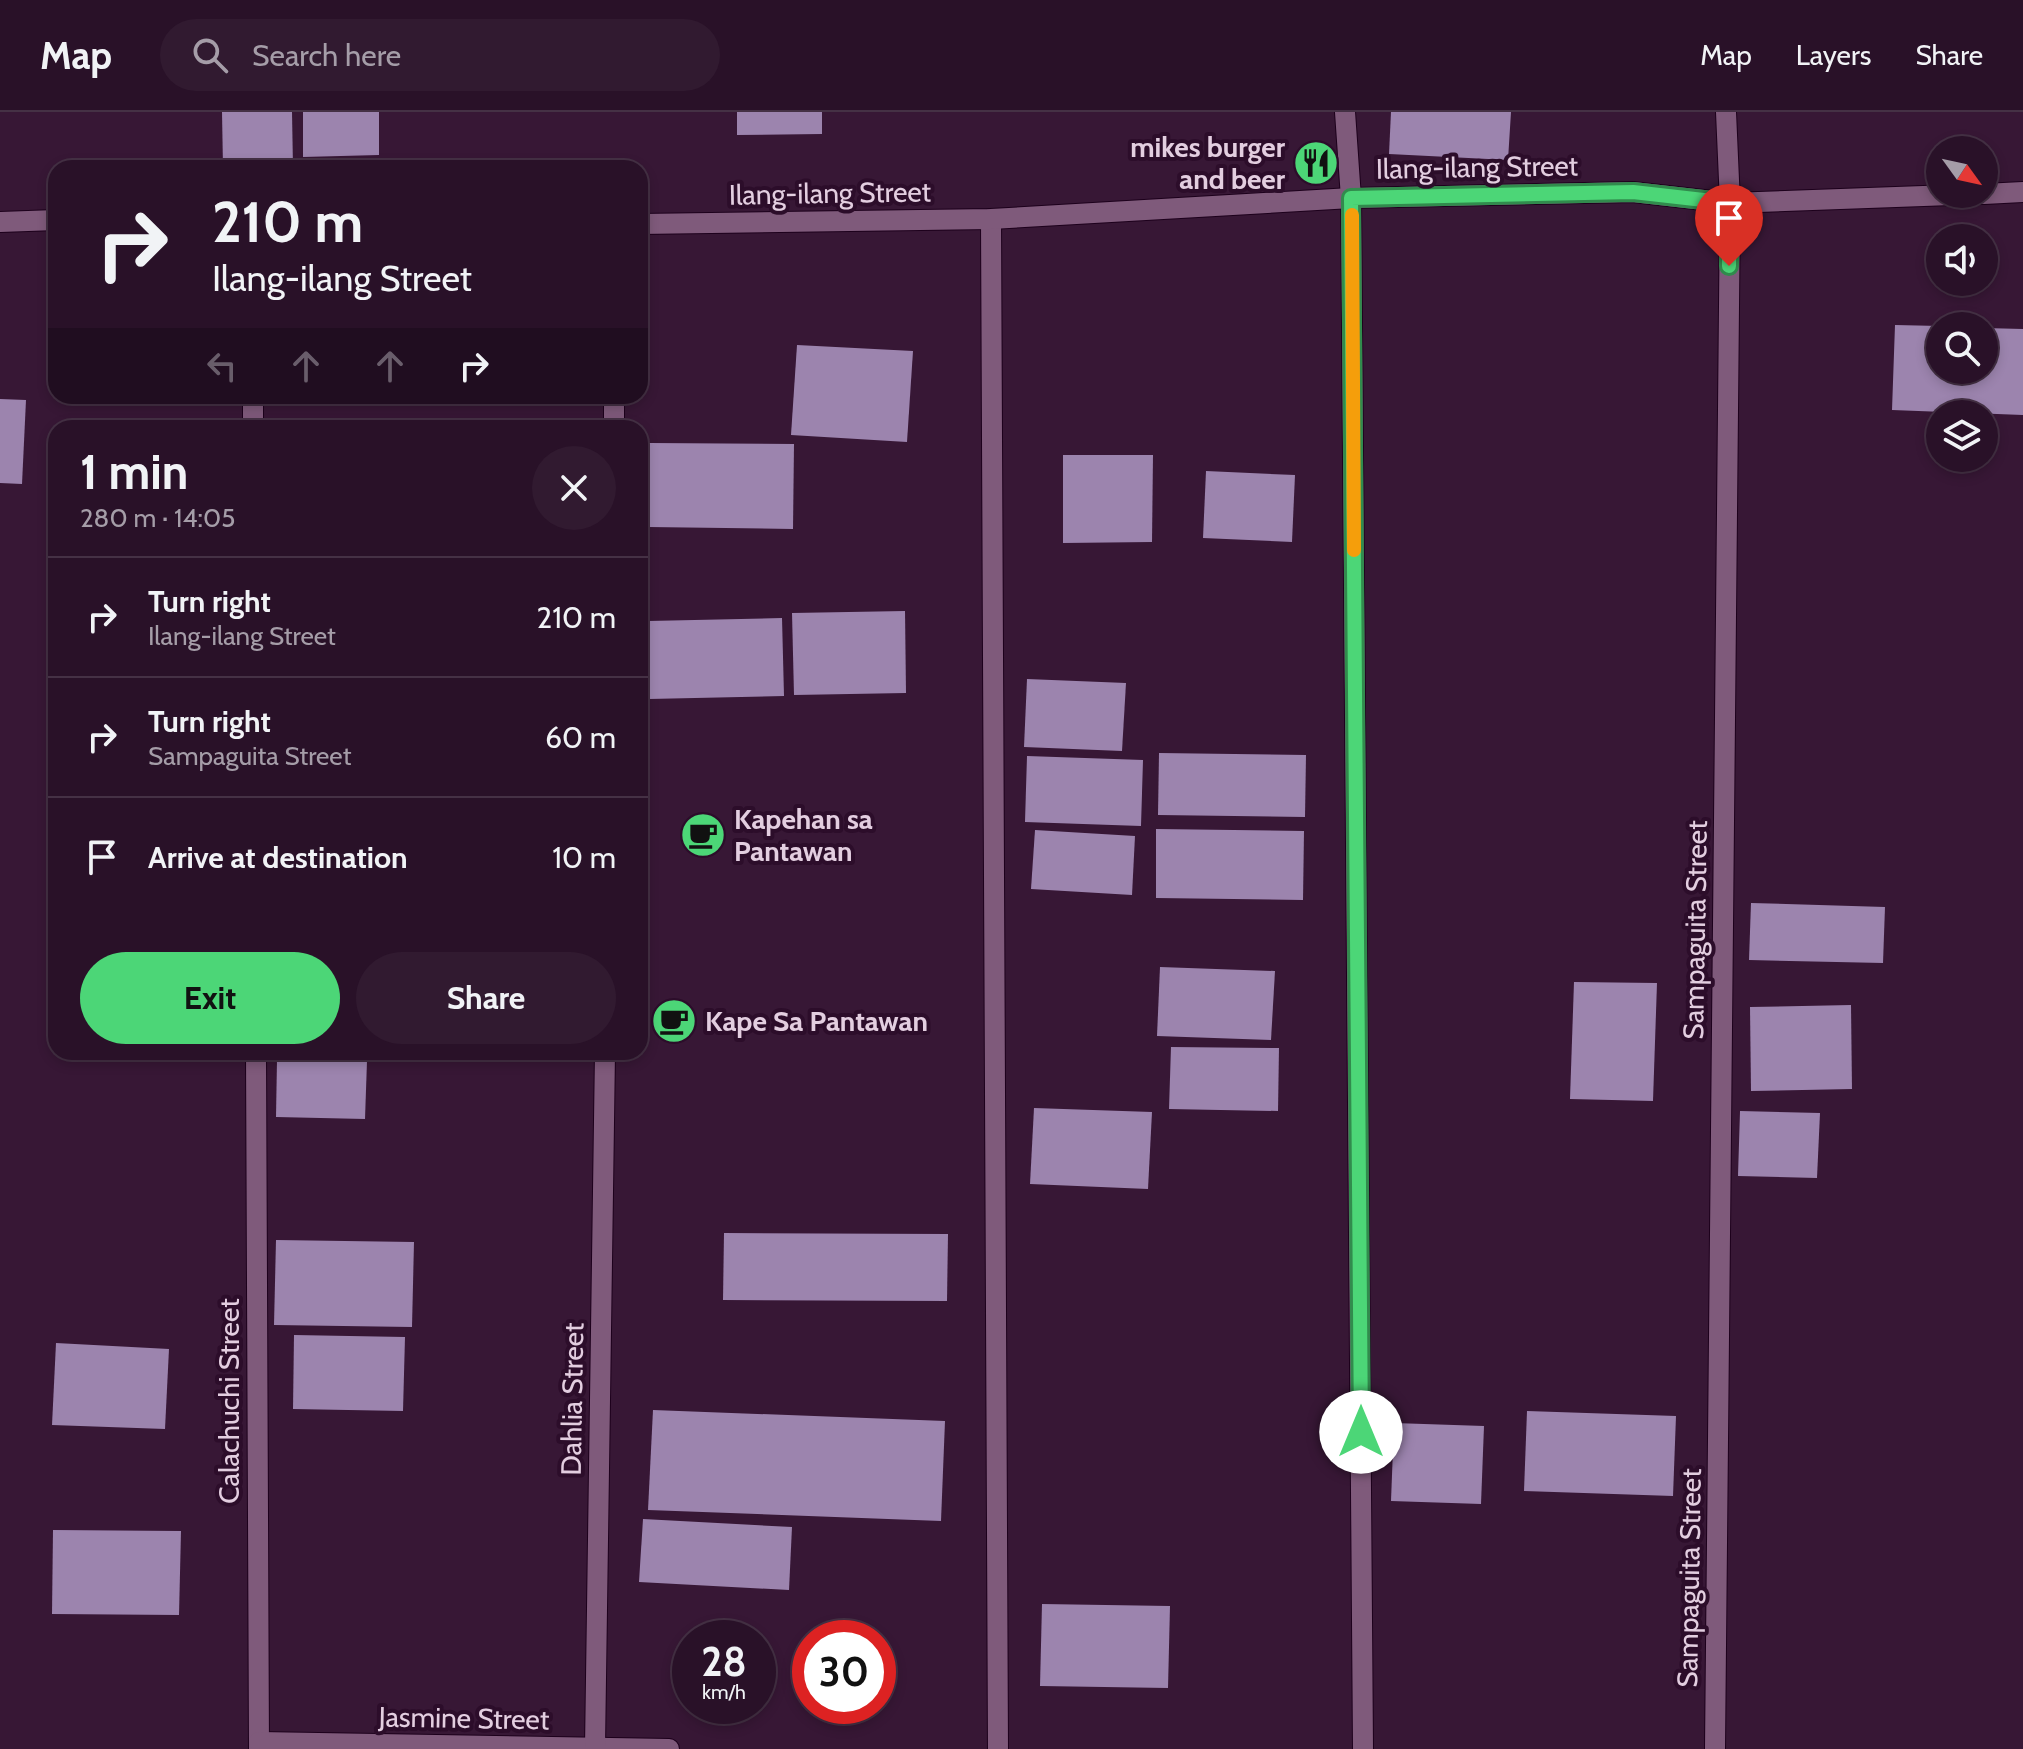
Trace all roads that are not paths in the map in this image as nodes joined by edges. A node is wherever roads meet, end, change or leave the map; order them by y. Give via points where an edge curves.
1 (1345, 112) edge
2 (1726, 112) edge
3 (2023, 192) edge
4 (1998, 193) edge
5 (1926, 196) edge
6 (1351, 198) junction
7 (1730, 203) junction
8 (991, 219) junction
9 (48, 220) edge
10 (0, 222) edge
11 (648, 224) edge
12 (256, 1060) edge
13 (605, 1060) edge
14 (259, 1746) edge
15 (595, 1748) edge
16 (669, 1749) edge
17 (998, 1749) edge
18 (1363, 1749) edge
19 (1715, 1749) edge

1 - 6 street
2 - 7 street, Sampaguita Street
3 - 4 street, Ilang-ilang Street
5 - 7 street, Ilang-ilang Street
6 - 7 street, Ilang-ilang Street via 1633,192
6 - 8 street, Ilang-ilang Street
6 - 18 street
7 - 19 street, Sampaguita Street
8 - 11 street, Ilang-ilang Street
8 - 17 street
9 - 10 street
12 - 14 street, Calachuchi Street
13 - 15 street, Dahlia Street
14 - 15 street, Jasmine Street
15 - 16 street, Jasmine Street

